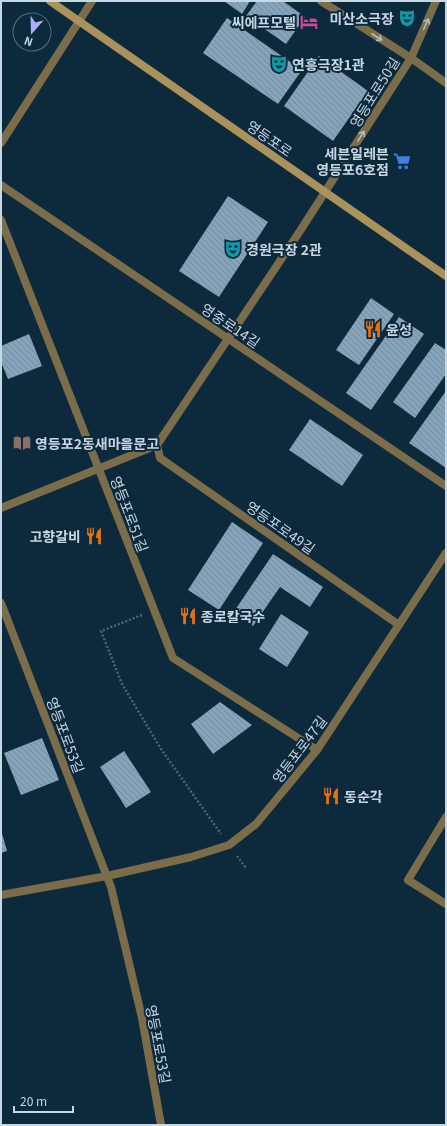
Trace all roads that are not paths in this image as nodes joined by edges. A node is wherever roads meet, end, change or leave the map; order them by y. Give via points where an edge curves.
1 (50, 1) edge
2 (92, 1) edge
3 (321, 1) edge
4 (436, 1) edge
5 (79, 21) junction
6 (411, 58) junction
7 (446, 83) edge
8 (1, 144) edge
9 (1, 185) edge
10 (325, 192) junction
11 (1, 220) edge
12 (446, 276) edge
13 (229, 339) junction
14 (157, 445) junction
15 (99, 469) junction
16 (446, 486) edge
17 (1, 508) edge
18 (446, 553) edge
19 (1, 603) edge
20 (399, 625) junction
21 (317, 750) junction
22 (445, 820) edge
23 (107, 876) junction
24 (1, 895) edge
25 (446, 904) edge
26 (161, 1125) edge

1 - 5 main road, 영등포로
2 - 5 street
3 -> 6 street
6 -> 4 street, 영등포로50길
5 - 8 street
5 - 10 main road, 영등포로
6 - 7 street
10 -> 6 street, 영등포로50길
9 - 13 street, 영중로14길
10 - 12 main road, 영등포로
10 - 13 street
11 - 15 street, 영등포로51길
13 - 14 street
13 - 16 street, 영중로14길
14 - 15 street
14 - 20 street, 영등포로49길 via 160,458
15 - 17 street
15 - 21 street, 영등포로51길 via 173,658
18 - 20 street, 영등포로47길
19 - 23 street, 영등포로53길
20 - 21 street, 영등포로47길
21 - 23 street, 영등포로47길 via 256,824 229,845 191,857
22 - 25 street via 408,880
23 - 24 street
23 - 26 street, 영등포로53길 via 112,887 142,1018

